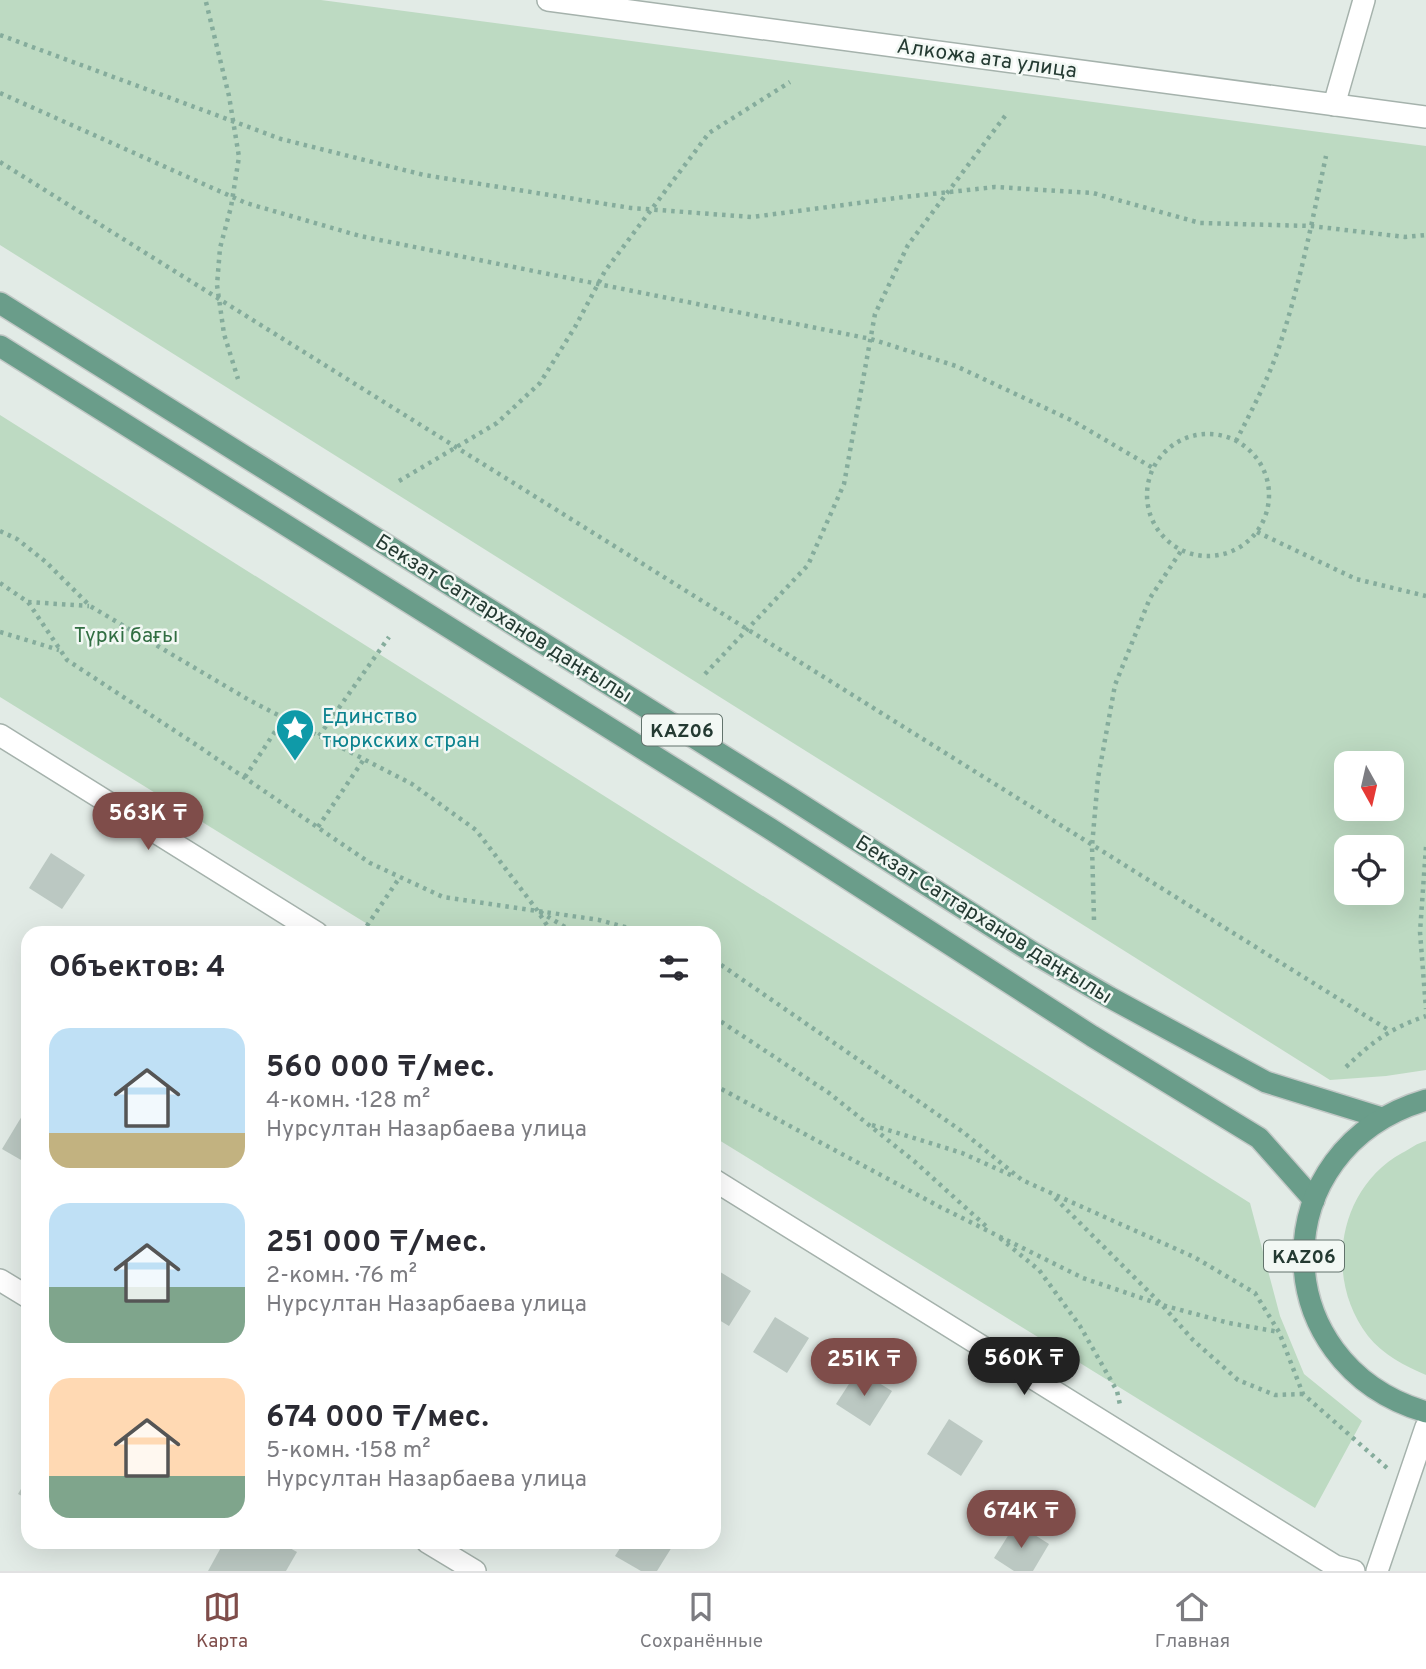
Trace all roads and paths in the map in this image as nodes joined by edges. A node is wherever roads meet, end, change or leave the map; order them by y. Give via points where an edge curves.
1 (548, 0) edge
2 (1364, 0) edge
3 (206, 2) dead end
4 (0, 35) edge
5 (790, 82) dead end
6 (0, 93) edge
7 (1334, 104) junction
8 (1007, 113) dead end
9 (1426, 117) edge
10 (233, 121) junction
11 (1326, 156) dead end
12 (0, 162) edge
13 (948, 192) junction
14 (233, 197) junction
15 (651, 210) junction
16 (1311, 226) junction
17 (1426, 235) edge
18 (598, 284) junction
19 (219, 300) junction
20 (0, 303) edge
21 (871, 339) junction
22 (0, 346) edge
23 (239, 379) dead end
24 (1236, 441) junction
25 (455, 448) junction
26 (1153, 468) junction
27 (399, 481) dead end
28 (0, 531) edge
29 (1257, 532) junction
30 (1181, 551) junction
31 (0, 583) edge
32 (1426, 596) edge
33 (28, 602) junction
34 (90, 606) junction
35 (747, 630) junction
36 (0, 632) edge
37 (389, 637) dead end
38 (60, 650) junction
39 (705, 674) dead end
40 (284, 718) junction
41 (0, 735) edge
42 (319, 736) junction
43 (363, 759) junction
44 (245, 777) junction
45 (318, 827) junction
46 (1093, 846) junction
47 (1426, 847) edge
48 (400, 877) junction
49 (537, 910) junction
50 (1094, 920) dead end
51 (306, 926) edge
52 (367, 926) edge
53 (547, 926) edge
54 (563, 926) edge
55 (621, 926) edge
56 (721, 965) edge
57 (1426, 1009) edge
58 (1426, 1016) edge
59 (721, 1022) edge
60 (1390, 1031) junction
61 (1346, 1067) dead end
62 (721, 1089) edge
63 (1426, 1100) edge
64 (1382, 1118) junction
65 (867, 1124) junction
66 (1022, 1180) junction
67 (721, 1184) edge
68 (1052, 1195) junction
69 (1314, 1200) junction
70 (994, 1233) junction
71 (0, 1280) edge
72 (21, 1293) edge
73 (1162, 1305) junction
74 (1279, 1332) junction
75 (1303, 1394) junction
76 (1426, 1412) edge
77 (1426, 1427) edge
78 (1127, 1436) junction
79 (1406, 1485) junction
80 (439, 1549) edge
81 (475, 1571) edge
82 (1354, 1571) edge
83 (1377, 1571) edge

1 - 7 street, Алкожа ата улица
2 - 7 street
3 - 10 path
4 - 10 path
5 - 15 path via 709,134
6 - 14 path
7 - 9 street, Алкожа ата улица
8 - 13 path
10 - 14 path via 239,157
10 - 15 path via 281,139 424,175
11 - 16 path
12 - 19 path
13 - 15 path via 752,217
13 - 16 path via 995,187 1093,193 1200,223
13 - 21 path via 908,246 876,314
14 - 18 path via 360,236
14 - 19 path via 220,248
15 - 18 path
16 - 17 path via 1405,237
16 - 24 path via 1281,341
18 - 21 path
18 - 25 path via 540,383 497,423
19 - 23 path
19 - 25 path
20 - 64 main road, Бекзат Саттарханов даңғылы / KАZ06 via 1035,954 1266,1082
21 - 26 path via 956,366 1073,421
21 - 35 path via 844,484 829,522 808,565
22 - 69 main road, Бекзат Саттарханов даңғылы / KАZ06 via 1259,1138
24 - 26 path via 1198,434 1164,452
24 - 29 path via 1253,453 1267,482 1266,513
25 - 27 path
25 - 35 path
26 - 30 path via 1147,505 1153,524
28 - 34 path via 46,562
29 - 30 path via 1222,555
29 - 32 path via 1356,579
30 - 46 path via 1150,598 1115,685 1098,778
31 - 33 path
33 - 34 path
33 - 38 path
34 - 40 path
35 - 39 path
35 - 46 path
36 - 38 path
37 - 42 path
38 - 44 path via 67,660
40 - 42 path
40 - 44 path
41 - 51 street
42 - 43 path
43 - 45 path
43 - 49 path via 412,785 476,830
44 - 45 path
45 - 48 path via 370,863
46 - 50 path
46 - 60 path
47 - 57 path via 1420,932
48 - 49 path via 443,897
48 - 52 path
49 - 53 path
49 - 54 path
49 - 55 path
56 - 66 path via 963,1132
58 - 60 path
59 - 65 path via 829,1093
60 - 61 path via 1372,1041
62 - 70 path
63 - 64 main road, KАZ06
64 - 69 main road, KАZ06 via 1341,1153
65 - 66 path via 962,1153
65 - 70 path
66 - 68 path
67 - 78 street
68 - 73 path
68 - 74 path via 1194,1256 1255,1293
69 - 76 main road, KАZ06 via 1303,1254 1312,1308 1323,1333 1338,1356 1379,1393
70 - 73 path via 1083,1278
70 - 78 path via 1039,1270 1080,1326 1117,1391
71 - 72 street
73 - 74 path
73 - 75 path via 1238,1380 1275,1395
74 - 75 path
75 - 79 path
77 - 79 street
78 - 82 street via 1335,1566
79 - 83 street
80 - 81 street

